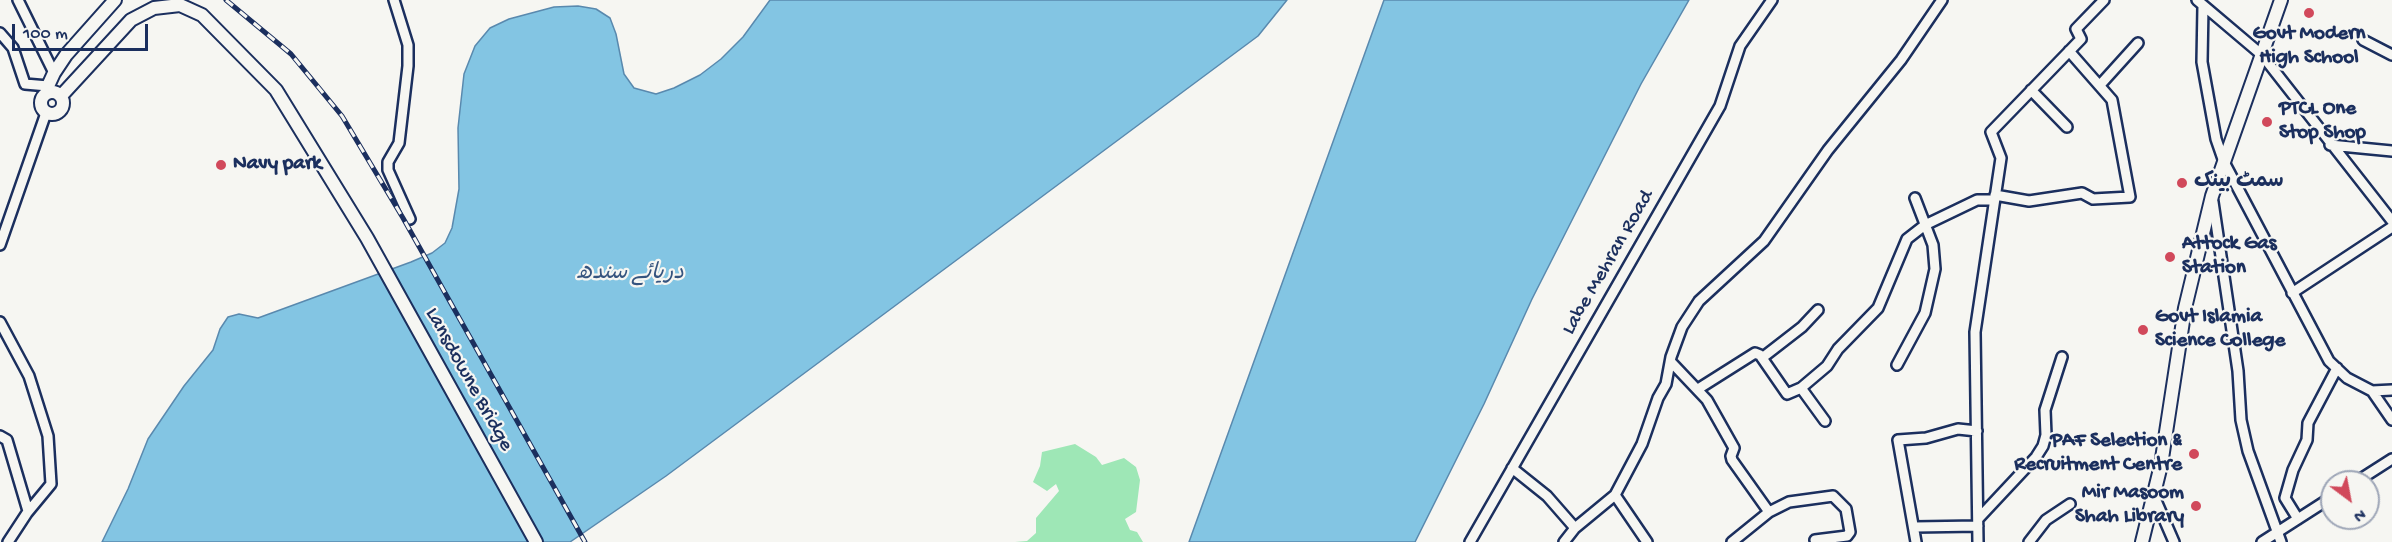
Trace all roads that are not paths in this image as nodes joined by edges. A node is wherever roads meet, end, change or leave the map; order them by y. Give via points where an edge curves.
1 (18, 0) edge
2 (115, 0) edge
3 (394, 0) edge
4 (1772, 0) edge
5 (1942, 0) edge
6 (2104, 0) edge
7 (2281, 0) edge
8 (2200, 3) edge
9 (0, 33) edge
10 (2363, 40) dead end
11 (2138, 44) dead end
12 (2069, 51) junction
13 (2262, 55) junction
14 (2392, 55) edge
15 (54, 73) junction
16 (2100, 85) junction
17 (2031, 90) junction
18 (52, 92) junction
19 (46, 113) junction
20 (2067, 127) dead end
21 (2330, 146) junction
22 (2392, 151) edge
23 (2224, 162) junction
24 (2212, 196) junction
25 (1995, 197) junction
26 (1915, 198) dead end
27 (410, 219) dead end
28 (2392, 221) edge
29 (1925, 225) junction
30 (2392, 227) edge
31 (0, 245) edge
32 (2292, 293) junction
33 (1818, 310) dead end
34 (0, 322) edge
35 (2062, 357) dead end
36 (1762, 358) junction
37 (1671, 362) junction
38 (1898, 365) dead end
39 (2337, 368) junction
40 (1801, 388) junction
41 (1698, 389) junction
42 (2392, 390) edge
43 (2372, 391) junction
44 (2392, 420) edge
45 (1826, 421) dead end
46 (1977, 431) junction
47 (0, 436) edge
48 (2392, 459) edge
49 (1512, 468) junction
50 (2375, 470) edge
51 (1616, 495) junction
52 (2154, 496) junction
53 (2070, 504) dead end
54 (2320, 505) edge
55 (28, 511) junction
56 (1769, 512) junction
57 (2298, 519) junction
58 (1978, 522) junction
59 (1915, 527) junction
60 (1575, 528) junction
61 (2277, 532) junction
62 (1738, 540) edge
63 (1815, 540) dead end
64 (8, 542) edge
65 (536, 542) edge
66 (1470, 542) edge
67 (1564, 542) edge
68 (1647, 542) edge
69 (1916, 542) edge
70 (1978, 542) edge
71 (2029, 542) edge
72 (2142, 542) edge
73 (2174, 542) edge
74 (2262, 542) edge
75 (2281, 542) edge

1 - 15 street
2 - 15 main road
3 - 27 street via 408,45 408,66 399,143 388,162 388,170
4 - 49 street, Labe Mehran Road via 1740,46 1720,106
5 - 37 street via 1764,241 1699,301 1682,327
6 - 12 street via 2078,25 2081,39
7 - 13 main road
8 - 13 street
8 - 23 street via 2202,62 2216,140
9 - 18 street via 13,48 25,84
10 - 14 street
11 - 16 street
12 - 16 street
12 - 17 street
13 - 21 street
13 - 23 main road
15 - 18 main road
16 - 25 street via 2112,100 2130,197 2093,199 2082,193 2029,201
17 - 20 street
17 - 25 street via 1991,132 2001,158
18 - 19 main road via 42,97 40,104
18 - 19 main road via 62,109 55,114
18 - 65 main road, Lansdowne Bridge via 131,20 154,8 180,5 202,15 276,90 367,238
19 - 31 street
21 - 22 street
21 - 28 street
23 - 24 main road
23 - 32 street
24 - 52 main road via 2185,308
24 - 61 street via 2238,371 2241,420
25 - 29 street via 1977,200
25 - 46 street via 1975,332
26 - 29 street
29 - 38 street via 1935,258 1932,290 1925,313
29 - 40 street via 1907,239 1878,308 1827,366
30 - 32 street
32 - 39 street via 2328,361
33 - 36 street
34 - 55 street via 29,376 48,436 51,484
35 - 58 street via 2045,410 2043,446
36 - 40 street via 1787,394
36 - 41 street via 1755,353 1746,357
37 - 41 street
37 - 51 street via 1642,444
39 - 43 street
39 - 57 street via 2308,423 2307,440 2285,498
40 - 45 street
41 - 56 street via 1734,448 1732,460
42 - 43 street
43 - 44 street
46 - 58 street
46 - 59 street via 1958,429 1926,438 1898,440
47 - 55 street via 7,440
48 - 50 street
49 - 60 street via 1547,496
49 - 66 street, Labe Mehran Road
51 - 60 street
51 - 68 street
52 - 72 main road
52 - 73 street
53 - 71 street via 2046,520
54 - 57 street
55 - 64 street
56 - 62 street
56 - 63 street via 1790,502 1833,496 1846,509 1850,532 1846,536
57 - 61 street
58 - 59 street
58 - 70 street
59 - 69 street
60 - 67 street
61 - 74 street
61 - 75 street

